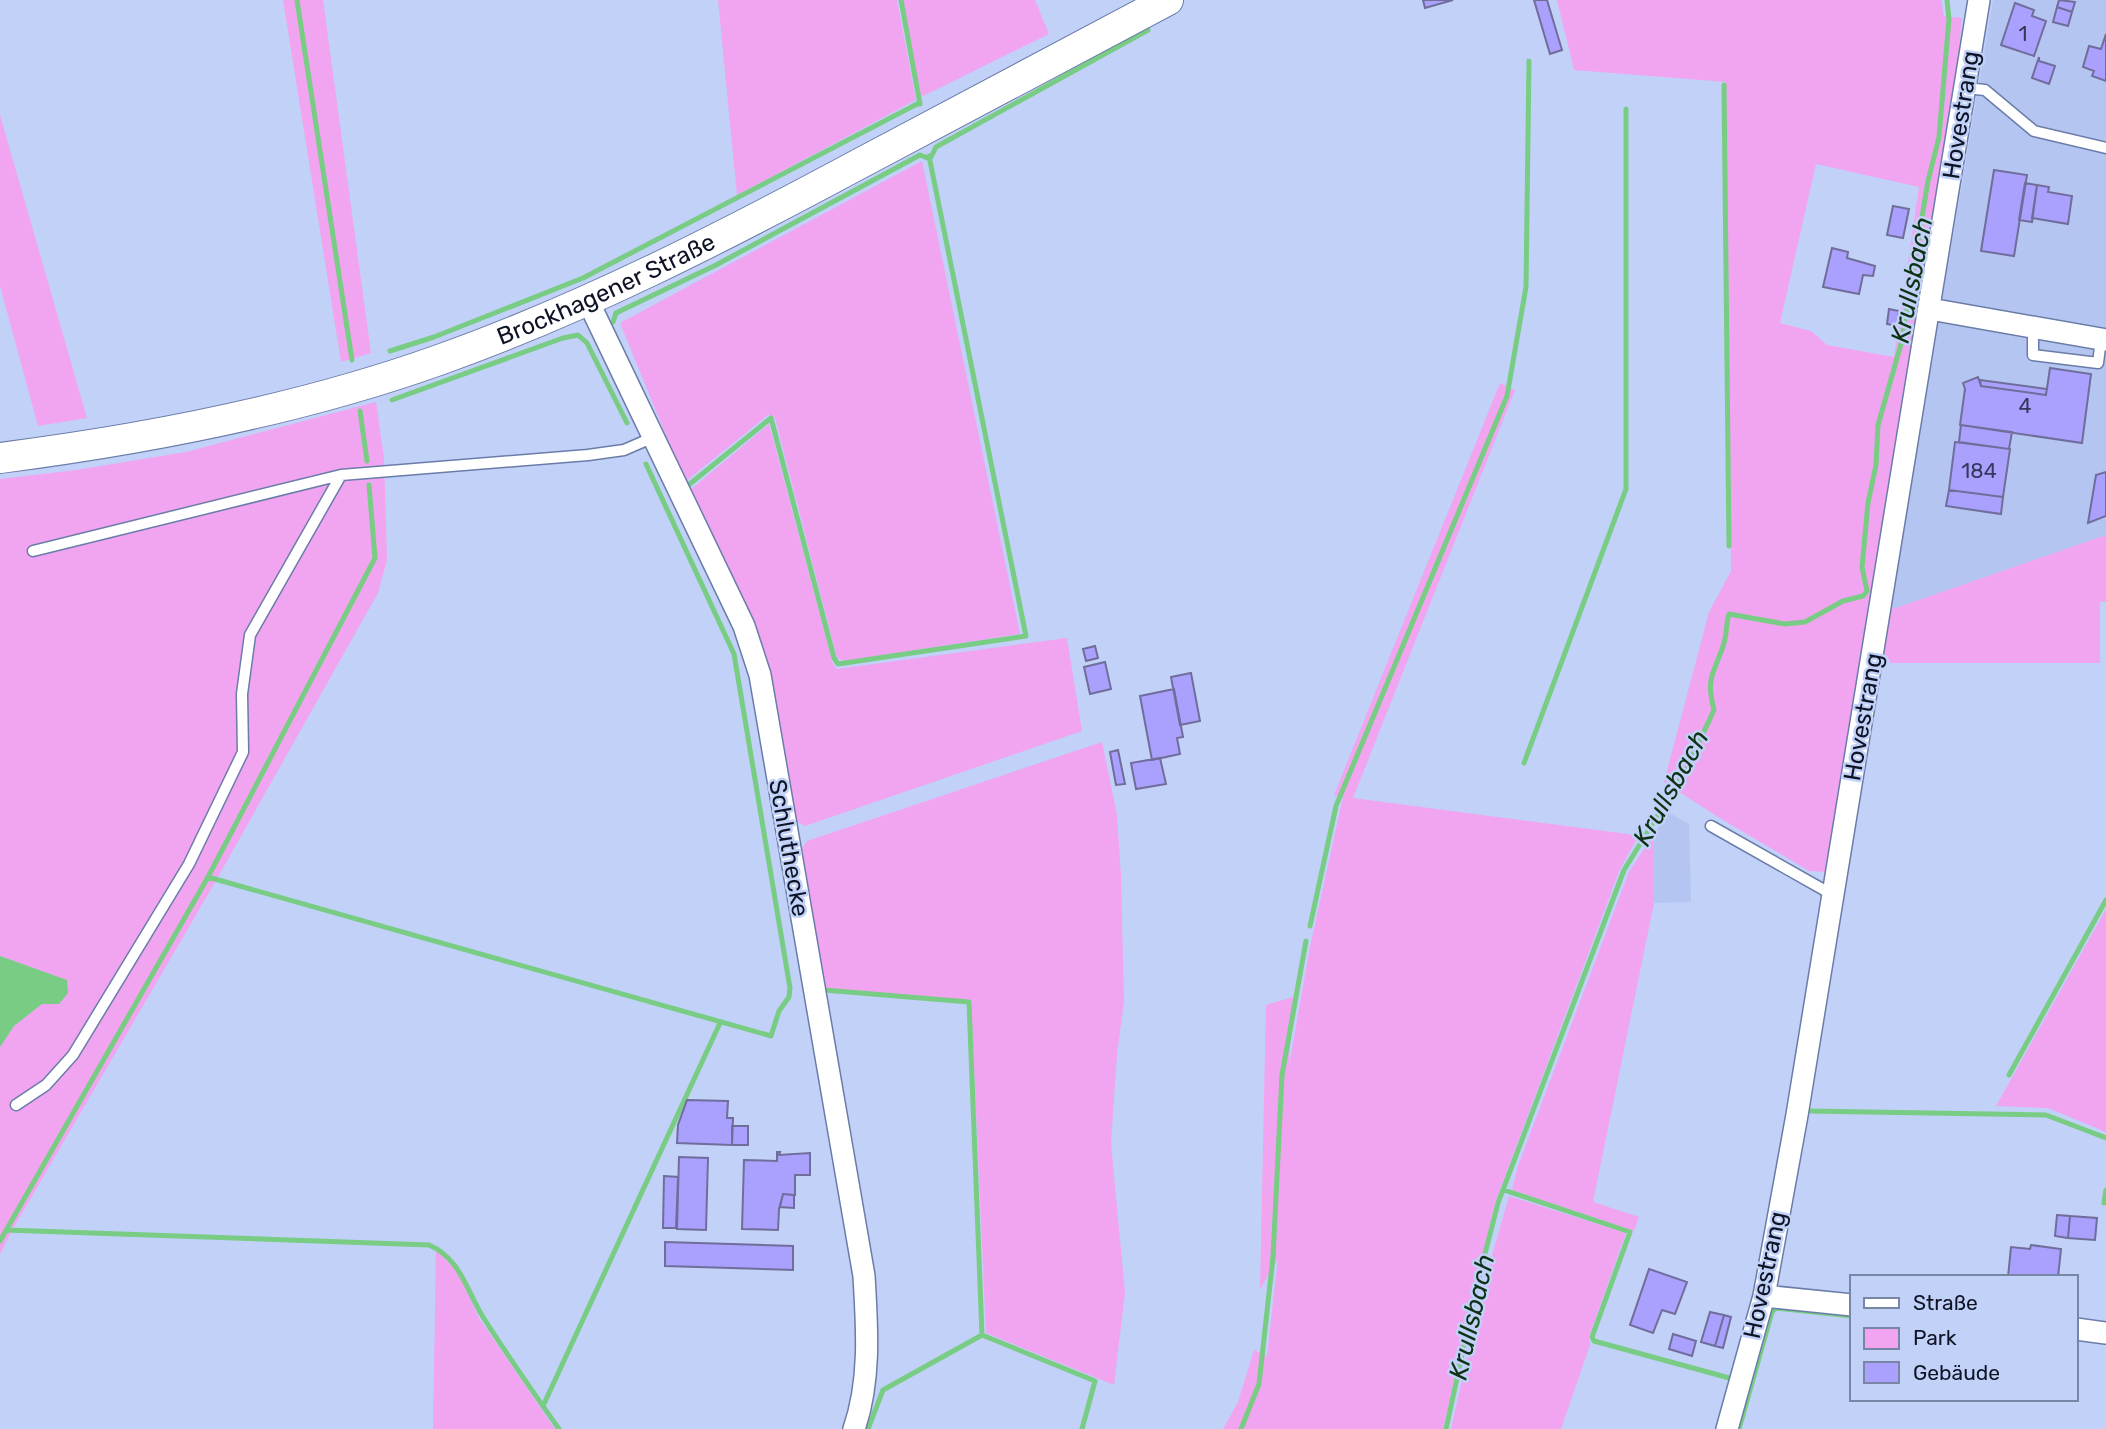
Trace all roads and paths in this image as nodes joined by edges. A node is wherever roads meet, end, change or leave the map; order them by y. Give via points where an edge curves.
1 (1168, 0) edge
2 (1979, 0) edge
3 (1966, 88) junction
4 (2106, 148) edge
5 (588, 300) junction
6 (1930, 309) junction
7 (2104, 339) edge
8 (654, 437) junction
9 (0, 457) edge
10 (341, 475) junction
11 (33, 551) dead end
12 (1711, 826) dead end
13 (1833, 895) junction
14 (16, 1105) dead end
15 (1764, 1296) junction
16 (1850, 1305) edge
17 (2078, 1329) edge
18 (2106, 1333) edge
19 (854, 1429) edge
20 (1727, 1429) edge

1 - 5 main road, Brockhagener Straße via 709,244
2 - 3 street, Hovestrang
3 - 4 lane via 1985,90 2034,131
3 - 6 street, Hovestrang
5 - 8 street, Schluthecke
5 - 9 main road, Brockhagener Straße via 439,360 285,405 183,430
6 - 7 street
6 - 13 street, Hovestrang
8 - 10 lane via 624,450 588,455
8 - 19 street, Schluthecke via 744,626 760,675 864,1276 868,1329
10 - 11 lane
10 - 14 lane via 250,635 242,694 243,752 189,864 73,1055 46,1085
12 - 13 lane
13 - 15 street, Hovestrang
15 - 16 street
15 - 20 street, Hovestrang
17 - 18 street

